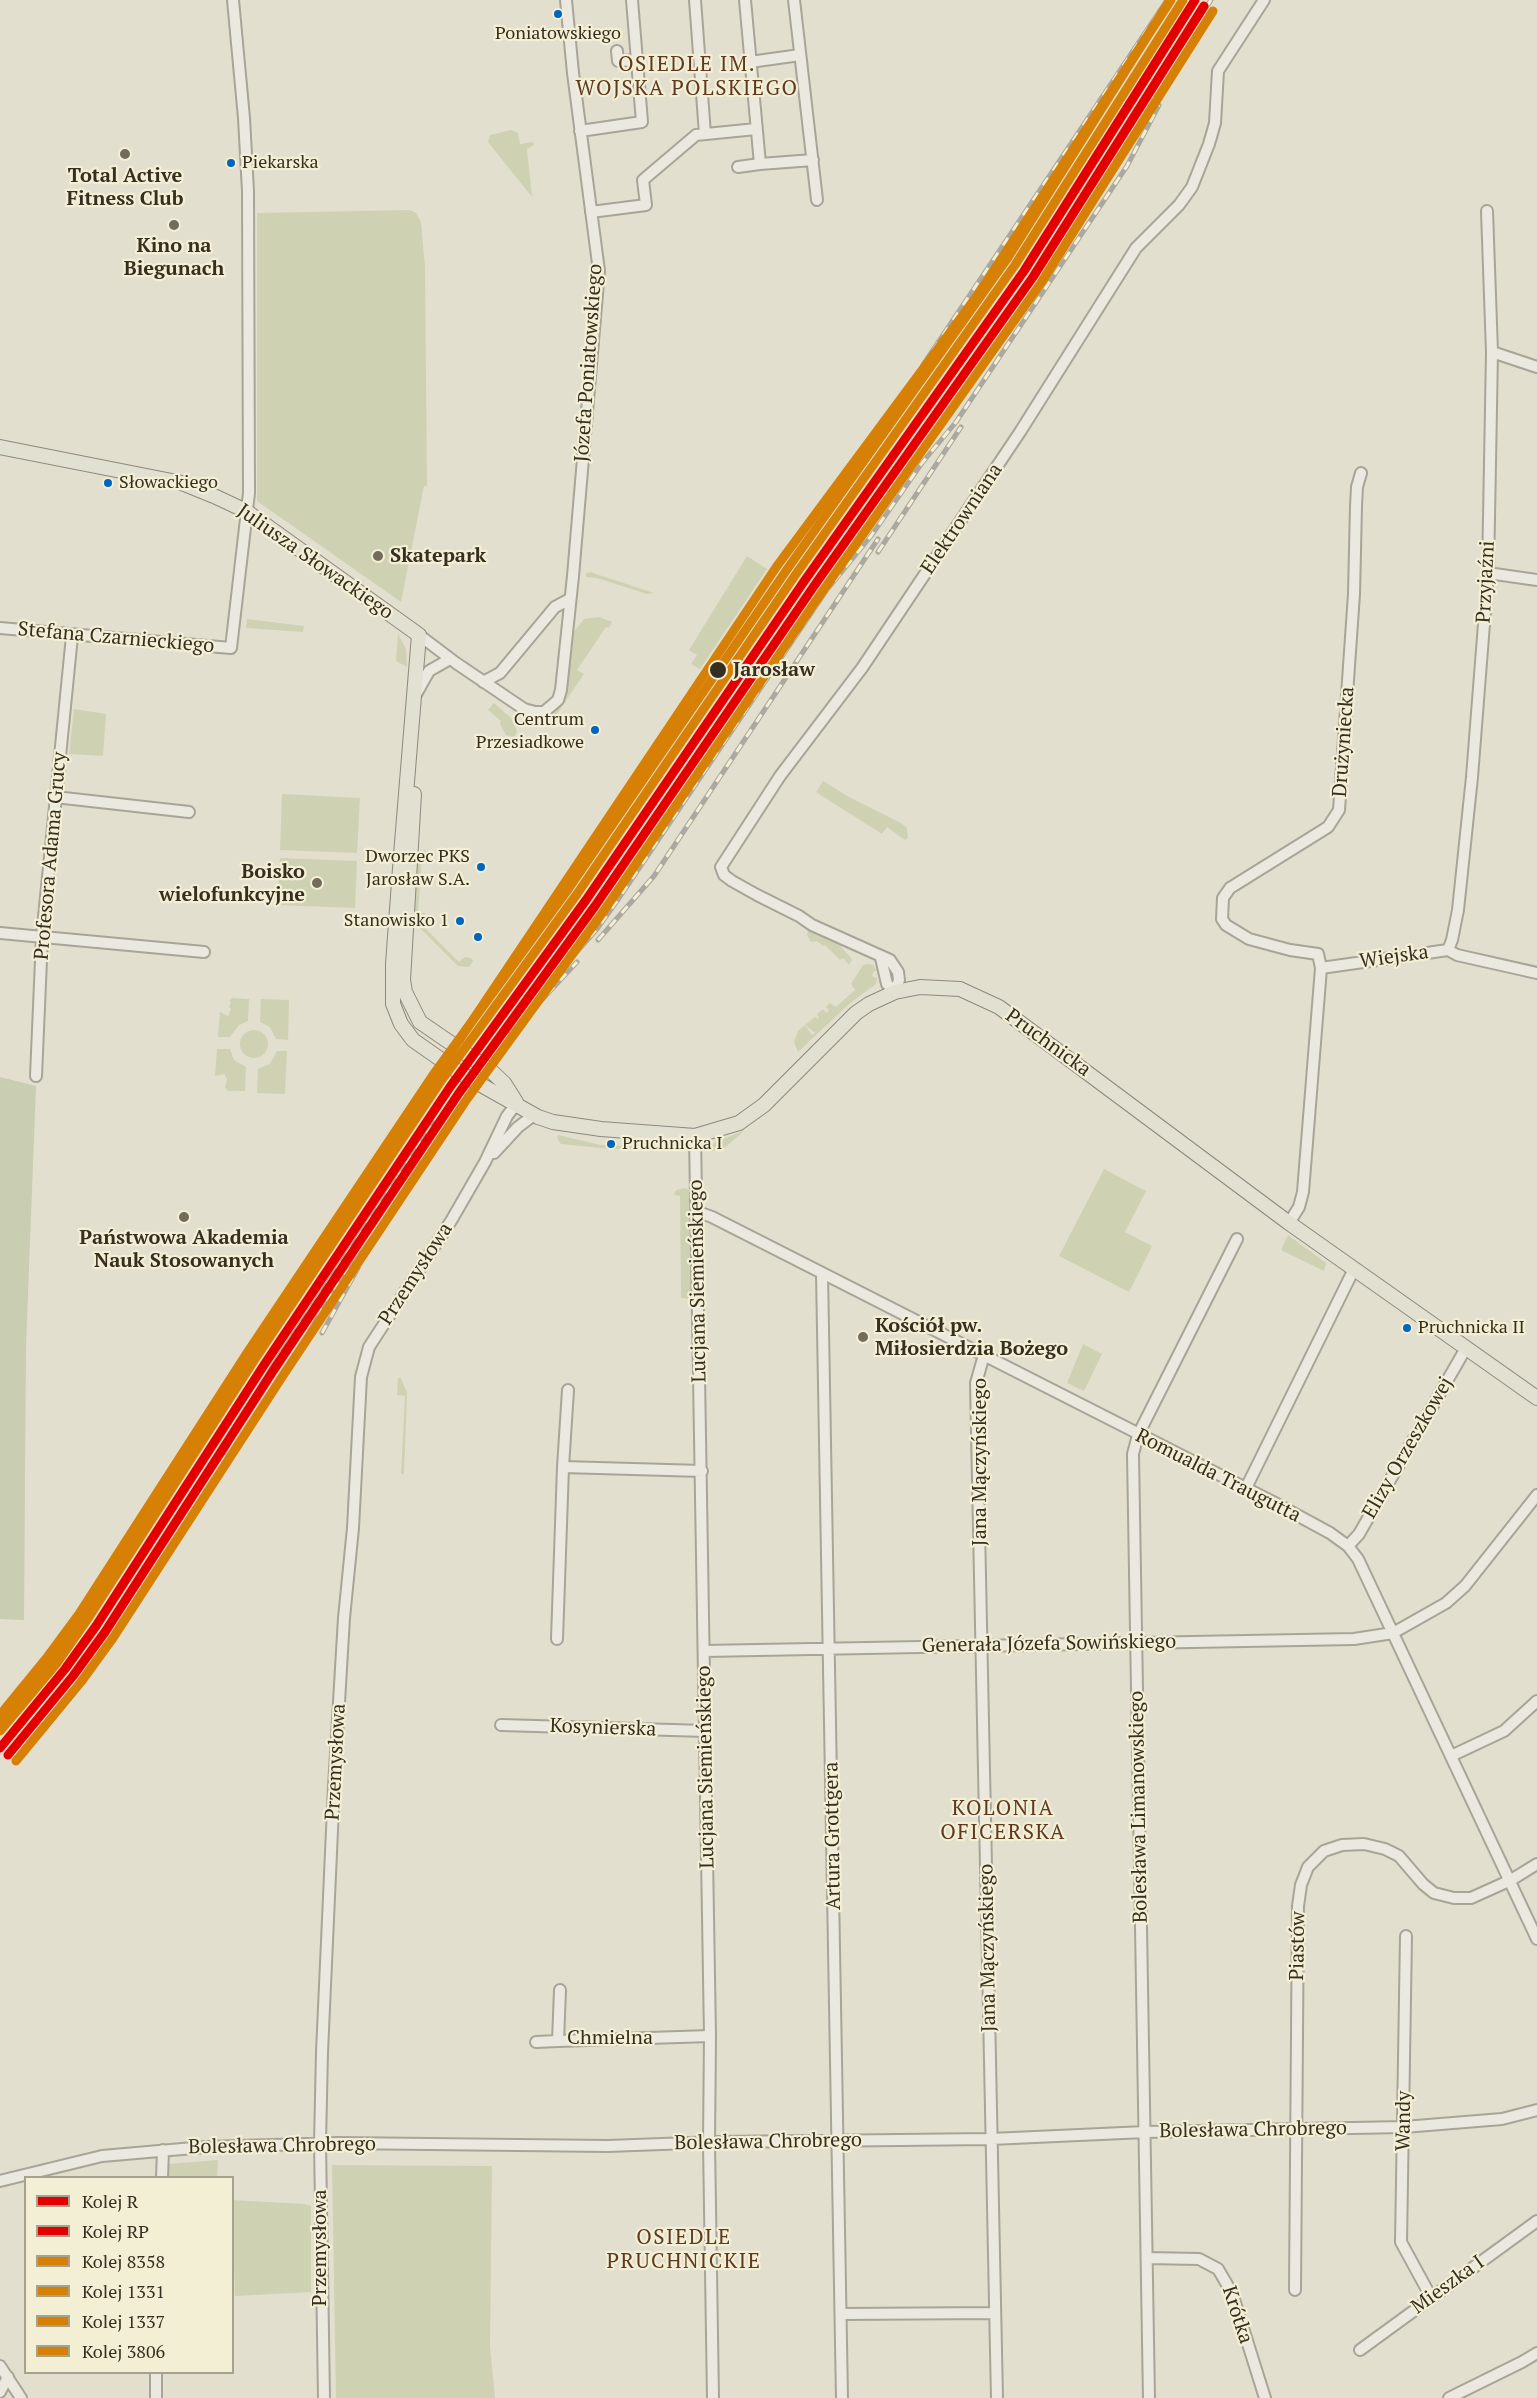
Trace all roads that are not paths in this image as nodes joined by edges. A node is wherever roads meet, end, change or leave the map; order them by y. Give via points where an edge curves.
1 (233, 0) edge
2 (566, 0) edge
3 (632, 0) edge
4 (695, 0) edge
5 (745, 0) edge
6 (794, 0) edge
7 (1264, 0) edge
8 (617, 51) dead end
9 (800, 55) junction
10 (637, 60) junction
11 (750, 62) junction
12 (756, 129) junction
13 (580, 131) junction
14 (705, 134) junction
15 (813, 160) junction
16 (760, 164) junction
17 (738, 167) dead end
18 (817, 200) dead end
19 (1487, 211) dead end
20 (591, 212) junction
21 (1492, 352) junction
22 (1537, 367) edge
23 (0, 447) edge
24 (1361, 473) dead end
25 (246, 512) junction
26 (1488, 573) junction
27 (1537, 580) edge
28 (570, 600) junction
29 (0, 628) edge
30 (419, 635) junction
31 (72, 636) junction
32 (450, 659) junction
33 (483, 682) junction
34 (561, 690) joint
35 (416, 696) junction
36 (55, 797) junction
37 (189, 812) dead end
38 (0, 933) edge
39 (42, 937) junction
40 (1448, 950) junction
41 (204, 952) dead end
42 (1321, 968) junction
43 (1537, 973) edge
44 (895, 992) junction
45 (36, 1076) dead end
46 (517, 1103) junction
47 (534, 1115) junction
48 (695, 1136) junction
49 (485, 1162) junction
50 (698, 1212) junction
51 (1289, 1223) junction
52 (1237, 1239) dead end
53 (1354, 1269) junction
54 (822, 1273) junction
55 (1466, 1348) junction
56 (984, 1355) junction
57 (568, 1390) dead end
58 (1537, 1398) edge
59 (1138, 1435) junction
60 (563, 1467) junction
61 (702, 1471) junction
62 (1246, 1488) junction
63 (1537, 1495) edge
64 (1348, 1546) junction
65 (1393, 1633) junction
66 (557, 1639) dead end
67 (1136, 1642) junction
68 (982, 1645) junction
69 (830, 1649) junction
70 (704, 1651) junction
71 (1537, 1701) edge
72 (501, 1725) dead end
73 (706, 1731) junction
74 (1451, 1756) junction
75 (1537, 1864) edge
76 (1511, 1880) junction
77 (1406, 1936) dead end
78 (1537, 1939) edge
79 (560, 1990) dead end
80 (710, 2037) junction
81 (558, 2041) junction
82 (536, 2042) dead end
83 (1537, 2110) edge
84 (1404, 2127) junction
85 (1297, 2129) junction
86 (1145, 2132) junction
87 (992, 2139) junction
88 (838, 2140) junction
89 (709, 2143) junction
90 (320, 2144) junction
91 (164, 2150) junction
92 (162, 2176) edge
93 (0, 2181) edge
94 (1537, 2221) edge
95 (1147, 2258) junction
96 (1295, 2290) dead end
97 (1431, 2297) junction
98 (995, 2313) junction
99 (841, 2314) junction
100 (1360, 2350) dead end
101 (1537, 2353) edge
102 (0, 2366) edge
103 (156, 2374) edge
104 (8, 2377) junction
105 (0, 2392) edge
106 (21, 2398) edge
107 (156, 2398) edge
108 (324, 2398) edge
109 (713, 2398) edge
110 (842, 2398) edge
111 (997, 2398) edge
112 (1149, 2398) edge
113 (1265, 2398) edge
114 (1449, 2398) edge

1 - 25 street via 248,191
2 - 13 street, Józefa Poniatowskiego
3 - 10 street
4 - 14 street
5 - 11 street
6 - 9 street
7 - 44 street, Elektrowniana via 1218,71 1215,123 1192,187 1136,248 1020,432 862,669 780,776 721,867 732,881 812,925 890,960 898,972
8 - 10 street via 618,62
9 - 11 street
9 - 15 street
10 - 13 street via 642,122
11 - 12 street
12 - 14 street
12 - 16 street
13 - 20 street, Józefa Poniatowskiego
14 - 20 street via 696,135 643,180 646,206
15 - 16 street
15 - 18 street
16 - 17 street
19 - 21 street, Przyjaźni
20 - 28 street, Józefa Poniatowskiego via 599,271
21 - 22 street
21 - 26 street, Przyjaźni
23 - 25 main road, Juliusza Słowackiego via 182,483
24 - 42 street, Drużyniecka via 1356,496 1354,594 1339,810 1328,827 1230,888 1223,898 1222,919 1226,925 1249,939 1318,954
25 - 30 main road, Juliusza Słowackiego
25 - 31 street, Stefana Czarnieckiego via 231,648
26 - 27 street
26 - 40 street, Przyjaźni via 1458,910
28 - 33 street via 555,607 500,673
28 - 34 street, Józefa Poniatowskiego
29 - 31 street, Stefana Czarnieckiego
30 - 32 street, Juliusza Słowackiego
30 - 35 main road, Pruchnicka
31 - 36 street, Profesora Adama Grucy
32 - 33 street, Juliusza Słowackiego
32 - 35 street, Pruchnicka via 429,670
33 - 34 street, Juliusza Słowackiego via 535,712 552,706
35 - 46 main road, Pruchnicka via 406,784 393,1004 413,1040 460,1072
36 - 37 street
36 - 39 street, Profesora Adama Grucy
38 - 39 street
39 - 41 street
39 - 45 street, Profesora Adama Grucy
40 - 42 street, Wiejska
40 - 43 street, Wiejska
42 - 51 street via 1303,1192
44 - 48 main road, Pruchnicka via 856,1013 764,1105 739,1123
44 - 51 main road, Pruchnicka via 932,986 960,989 999,1007
46 - 47 main road, Pruchnicka
46 - 49 street
47 - 48 main road, Pruchnicka via 585,1127
47 - 49 street
48 - 50 street, Lucjana Siemieńskiego
49 - 90 street, Przemysłowa via 369,1347 361,1377 334,1786
50 - 54 street, Romualda Traugutta
50 - 61 street, Lucjana Siemieńskiego
51 - 53 main road, Pruchnicka
52 - 59 street, Bolesława Limanowskiego
53 - 55 main road, Pruchnicka
53 - 62 street
54 - 56 street, Romualda Traugutta
54 - 69 street, Artura Grottgera
55 - 58 main road, Pruchnicka
55 - 64 street, Elizy Orzeszkowej
56 - 59 street, Romualda Traugutta
56 - 68 street, Jana Mączyńskiego via 976,1383
57 - 60 street
59 - 62 street, Romualda Traugutta
59 - 67 street, Bolesława Limanowskiego via 1133,1454
60 - 61 street
60 - 66 street
61 - 70 street, Lucjana Siemieńskiego
62 - 64 street, Romualda Traugutta
63 - 65 street via 1465,1586 1446,1603
64 - 65 street, Romualda Traugutta
65 - 67 street, Generała Józefa Sowińskiego via 1354,1639
65 - 74 street, Romualda Traugutta
67 - 68 street, Generała Józefa Sowińskiego
67 - 86 street, Bolesława Limanowskiego
68 - 69 street, Generała Józefa Sowińskiego
68 - 87 street, Jana Mączyńskiego
69 - 70 street, Generała Józefa Sowińskiego
69 - 88 street, Artura Grottgera
70 - 73 street, Lucjana Siemieńskiego
71 - 74 street via 1504,1731
72 - 73 street, Kosynierska
73 - 80 street, Lucjana Siemieńskiego
74 - 76 street, Romualda Traugutta
75 - 76 street, Piastów
76 - 78 street, Romualda Traugutta
76 - 85 street, Piastów via 1471,1898 1454,1898 1434,1893 1399,1856 1364,1844 1324,1851 1308,1867 1298,1906
77 - 84 street, Wandy
79 - 81 street, Chmielna
80 - 81 street, Chmielna
80 - 89 street, Lucjana Siemieńskiego
81 - 82 street
83 - 84 street, Bolesława Chrobrego via 1502,2119
84 - 85 street, Bolesława Chrobrego
84 - 97 street, Wandy via 1401,2242
85 - 86 street, Bolesława Chrobrego
85 - 96 street, Piastów
86 - 87 street, Bolesława Chrobrego
86 - 95 street, Bolesława Limanowskiego
87 - 88 street, Bolesława Chrobrego
87 - 98 street, Jana Mączyńskiego
88 - 89 street, Bolesława Chrobrego
88 - 99 street, Artura Grottgera
89 - 90 street, Bolesława Chrobrego
89 - 109 street, Lucjana Siemieńskiego
90 - 91 street, Bolesława Chrobrego
90 - 108 street, Przemysłowa
91 - 92 street
91 - 93 street, Bolesława Chrobrego via 102,2156
94 - 97 street, Mieszka I
95 - 112 street, Bolesława Limanowskiego
95 - 113 street, Krótka via 1199,2259 1218,2269 1232,2293
97 - 100 street, Mieszka I
98 - 99 street
98 - 111 street, Jana Mączyńskiego
99 - 110 street, Artura Grottgera
101 - 114 street
102 - 104 street
103 - 107 street
104 - 105 street
104 - 106 street

